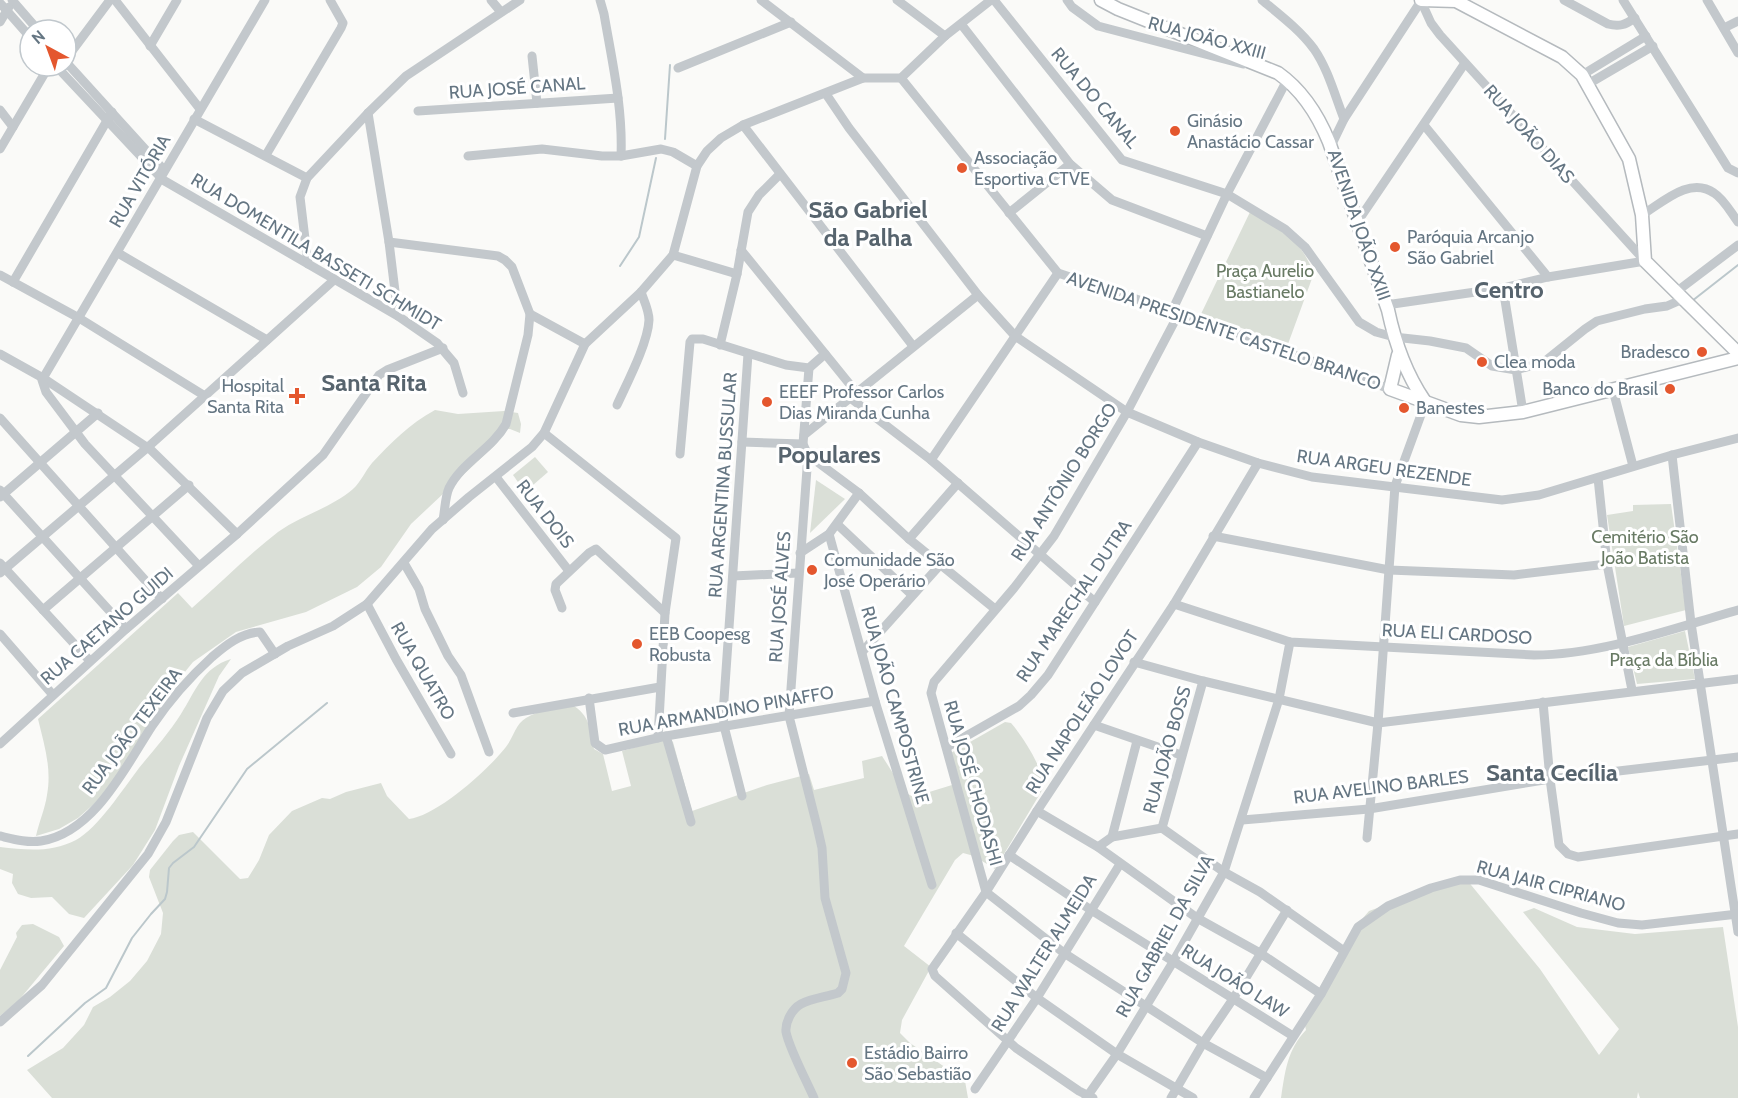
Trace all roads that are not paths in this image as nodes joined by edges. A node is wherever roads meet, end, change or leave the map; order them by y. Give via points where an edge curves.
1 (13, 0) edge
2 (112, 0) edge
3 (177, 0) edge
4 (265, 0) edge
5 (330, 0) edge
6 (491, 0) edge
7 (520, 0) edge
8 (600, 0) edge
9 (761, 0) edge
10 (897, 0) edge
11 (992, 0) edge
12 (1066, 0) edge
13 (1101, 0) edge
14 (1263, 0) edge
15 (1564, 0) edge
16 (1623, 0) edge
17 (1707, 0) edge
18 (1421, 1) edge
19 (2, 4) edge
20 (501, 12) junction
21 (28, 18) edge
22 (1635, 18) junction
23 (1738, 21) edge
24 (0, 22) edge
25 (790, 22) junction
26 (18, 23) edge
27 (961, 24) junction
28 (1724, 28) junction
29 (945, 36) junction
30 (1646, 36) junction
31 (78, 44) edge
32 (150, 46) junction
33 (1653, 46) junction
34 (1738, 53) edge
35 (532, 56) dead end
36 (1465, 63) junction
37 (678, 68) dead end
38 (78, 76) edge
39 (1282, 77) junction
40 (48, 78) edge
41 (68, 78) edge
42 (863, 78) junction
43 (901, 78) junction
44 (1585, 80) junction
45 (825, 94) junction
46 (618, 98) junction
47 (537, 103) junction
48 (200, 109) junction
49 (0, 110) edge
50 (418, 111) dead end
51 (368, 113) junction
52 (109, 117) junction
53 (194, 119) junction
54 (1344, 119) junction
55 (743, 125) junction
56 (1424, 125) junction
57 (13, 127) junction
58 (1331, 146) junction
59 (0, 149) edge
60 (266, 155) junction
61 (468, 156) dead end
62 (621, 156) junction
63 (1070, 164) junction
64 (697, 166) junction
65 (1738, 173) edge
66 (162, 174) junction
67 (780, 174) junction
68 (308, 178) junction
69 (1227, 194) junction
70 (1009, 213) junction
71 (1642, 215) junction
72 (1358, 221) junction
73 (1738, 222) edge
74 (1207, 236) junction
75 (389, 242) junction
76 (1738, 244) edge
77 (741, 250) junction
78 (118, 253) junction
79 (673, 255) junction
80 (308, 264) junction
81 (1648, 264) junction
82 (1058, 273) junction
83 (737, 274) junction
84 (0, 275) edge
85 (1548, 277) junction
86 (334, 280) junction
87 (13, 282) junction
88 (1503, 288) junction
89 (641, 292) junction
90 (978, 295) junction
91 (1679, 296) junction
92 (1386, 305) junction
93 (1176, 312) junction
94 (530, 314) junction
95 (398, 315) junction
96 (79, 318) junction
97 (1015, 336) junction
98 (1394, 337) junction
99 (267, 340) junction
100 (585, 344) junction
101 (720, 345) junction
102 (913, 346) junction
103 (443, 348) junction
104 (1398, 351) junction
105 (0, 354) edge
106 (748, 354) junction
107 (825, 354) junction
108 (1738, 356) edge
109 (809, 368) junction
110 (1515, 370) junction
111 (44, 378) junction
112 (1390, 389) junction
113 (1613, 390) junction
114 (463, 393) dead end
115 (853, 395) junction
116 (205, 396) junction
117 (1425, 401) junction
118 (617, 405) dead end
119 (1128, 412) junction
120 (1523, 412) junction
121 (98, 413) junction
122 (0, 418) edge
123 (76, 432) junction
124 (544, 433) junction
125 (1738, 438) edge
126 (803, 439) junction
127 (742, 442) junction
128 (1198, 442) junction
129 (147, 447) junction
130 (680, 454) dead end
131 (808, 455) junction
132 (1672, 455) junction
133 (931, 460) junction
134 (41, 462) junction
135 (1258, 463) junction
136 (1633, 466) junction
137 (113, 476) junction
138 (496, 477) junction
139 (1598, 478) junction
140 (958, 483) junction
141 (189, 485) junction
142 (1395, 486) junction
143 (859, 493) junction
144 (1, 494) edge
145 (78, 505) junction
146 (152, 516) junction
147 (443, 520) junction
148 (837, 524) junction
149 (237, 534) junction
150 (829, 534) junction
151 (1213, 536) junction
152 (41, 537) junction
153 (909, 539) junction
154 (116, 547) junction
155 (800, 553) junction
156 (1040, 555) junction
157 (404, 563) junction
158 (1607, 564) junction
159 (940, 565) junction
160 (200, 566) junction
161 (2, 568) edge
162 (1389, 570) junction
163 (569, 571) junction
164 (798, 573) junction
165 (733, 576) junction
166 (79, 578) junction
167 (912, 595) junction
168 (162, 599) junction
169 (1095, 602) junction
170 (367, 604) junction
171 (1174, 604) junction
172 (562, 608) dead end
173 (995, 609) junction
174 (43, 610) junction
175 (1738, 610) edge
176 (665, 613) junction
177 (1691, 623) junction
178 (126, 629) junction
179 (0, 634) edge
180 (1624, 641) junction
181 (1290, 642) junction
182 (1383, 646) junction
183 (862, 652) junction
184 (274, 654) junction
185 (90, 661) junction
186 (1134, 662) junction
187 (1738, 679) edge
188 (1203, 681) junction
189 (934, 682) joint
190 (1700, 684) junction
191 (660, 687) junction
192 (1632, 690) junction
193 (52, 695) junction
194 (589, 698) junction
195 (1279, 699) junction
196 (875, 701) junction
197 (1543, 702) junction
198 (513, 713) dead end
199 (789, 716) junction
200 (1378, 723) junction
201 (1094, 725) junction
202 (724, 726) junction
203 (662, 737) junction
204 (1137, 741) junction
205 (0, 744) edge
206 (947, 747) junction
207 (489, 752) dead end
208 (451, 754) dead end
209 (1181, 755) junction
210 (1738, 757) edge
211 (1712, 760) junction
212 (1550, 779) junction
213 (742, 796) dead end
214 (1369, 809) junction
215 (1037, 811) junction
216 (1242, 820) junction
217 (691, 822) dead end
218 (1162, 828) junction
219 (1738, 834) edge
220 (0, 836) edge
221 (1724, 836) junction
222 (1112, 837) junction
223 (1367, 838) dead end
224 (1098, 847) junction
225 (1009, 855) junction
226 (1120, 864) junction
227 (1224, 872) junction
228 (932, 885) dead end
229 (986, 892) junction
230 (1091, 910) junction
231 (1287, 910) junction
232 (1737, 914) edge
233 (1197, 918) junction
234 (1738, 932) edge
235 (956, 933) junction
236 (1344, 951) junction
237 (1064, 953) junction
238 (1260, 953) junction
239 (1173, 962) junction
240 (1321, 994) junction
241 (1037, 998) junction
242 (1233, 999) junction
243 (1147, 1006) junction
244 (0, 1022) edge
245 (1293, 1036) junction
246 (1008, 1042) junction
247 (1203, 1043) junction
248 (1117, 1054) junction
249 (1267, 1078) junction
250 (1177, 1088) junction
251 (975, 1089) dead end
252 (1089, 1097) edge
253 (814, 1098) edge
254 (1171, 1098) edge
255 (1193, 1098) edge
256 (1254, 1098) edge

1 - 19 street
1 - 21 street
2 - 31 street
2 - 32 street
3 - 32 street
4 - 48 street, RUA VITÓRIA
5 - 60 street via 341,18 342,28
6 - 20 street
7 - 20 street
8 - 46 street
9 - 25 street
10 - 29 street
11 - 27 street
11 - 69 street, RUA DO CANAL via 1122,160
12 - 39 street, RUA JOÃO XXIII via 1098,26
13 - 39 main road, AVENIDA JOÃO XXIII
14 - 54 street via 1299,31 1314,50
15 - 22 street via 1608,24 1626,25
16 - 22 street
17 - 28 street
18 - 36 street, RUA JOÃO DIAS via 1431,23
18 - 44 main road via 1456,1 1562,57
18 - 54 street
19 - 24 street
19 - 26 street
20 - 51 street via 406,76
22 - 30 street
23 - 28 street
25 - 37 street
25 - 42 street
27 - 29 street
27 - 63 street
28 - 34 street
29 - 43 street
30 - 33 street
30 - 44 street
32 - 48 street
33 - 44 street
33 - 65 street via 1728,168
35 - 47 street
36 - 56 street
36 - 81 street, RUA JOÃO DIAS
38 - 52 street
39 - 58 main road, AVENIDA JOÃO XXIII via 1312,108
39 - 69 street, RUA ANTÔNIO BORGO
40 - 57 street
41 - 52 street
42 - 43 street
42 - 45 street
43 - 70 street, AVENIDA PRESIDENTE CASTELO BRANCO
44 - 71 main road via 1629,159
45 - 55 street
45 - 90 street, RUA ARGEU REZENDE
46 - 47 street, RUA JOSÉ CANAL
46 - 62 street
47 - 50 street, RUA JOSÉ CANAL
48 - 53 street, RUA VITÓRIA
49 - 57 street
51 - 68 street
51 - 75 street
52 - 66 street, RUA DOMENTILA BASSETI SCHMIDT
52 - 87 street
53 - 60 street
53 - 66 street, RUA VITÓRIA
54 - 58 street
55 - 64 street via 721,138
55 - 67 street
56 - 72 street
56 - 85 street
57 - 59 street
58 - 72 main road, AVENIDA JOÃO XXIII
60 - 68 street
61 - 62 street via 542,149
62 - 64 street via 661,149
63 - 70 street
63 - 74 street via 1112,200
64 - 79 street
66 - 78 street, RUA VITÓRIA
66 - 80 street, RUA DOMENTILA BASSETI SCHMIDT
67 - 77 street via 748,212
67 - 102 street
68 - 80 street via 300,197
69 - 74 street, RUA ANTÔNIO BORGO
69 - 98 street, RUA DO CANAL via 1291,233 1359,322
70 - 82 street, AVENIDA PRESIDENTE CASTELO BRANCO
71 - 73 street via 1693,187 1716,193
71 - 81 main road
72 - 92 main road, AVENIDA JOÃO XXIII
74 - 93 street, RUA ANTÔNIO BORGO
75 - 94 street via 498,256 515,275
75 - 95 street
76 - 91 street
77 - 83 street
77 - 107 street
78 - 96 street, RUA VITÓRIA
78 - 99 street
79 - 83 street
79 - 89 street
80 - 86 street, RUA DOMENTILA BASSETI SCHMIDT
81 - 85 street
81 - 91 main road, RUA JOÃO DIAS
82 - 93 street, AVENIDA PRESIDENTE CASTELO BRANCO
82 - 97 street
83 - 101 street
84 - 87 street
85 - 88 street
86 - 95 street, RUA DOMENTILA BASSETI SCHMIDT
86 - 99 street
87 - 96 street
88 - 92 street
88 - 110 street
89 - 100 street
89 - 118 street via 649,322
90 - 97 street, RUA ARGEU REZENDE
90 - 102 street
91 - 108 main road, RUA JOÃO DIAS
91 - 110 street via 1667,306 1597,321 1544,362
92 - 98 main road, AVENIDA JOÃO XXIII
93 - 112 street, AVENIDA PRESIDENTE CASTELO BRANCO
93 - 119 street, RUA ANTÔNIO BORGO
94 - 100 street
94 - 147 street via 506,424 448,489
95 - 103 street, RUA DOMENTILA BASSETI SCHMIDT
96 - 111 street, RUA VITÓRIA
96 - 116 street
97 - 119 street, RUA ARGEU REZENDE
97 - 133 street
98 - 104 main road, AVENIDA JOÃO XXIII
98 - 110 street, RUA DO CANAL via 1466,348 1492,366
99 - 116 street
100 - 124 street
101 - 106 street
101 - 130 street via 694,338 690,342
102 - 115 street
103 - 114 street, RUA DOMENTILA BASSETI SCHMIDT via 454,363
103 - 149 street, RUA CAETANO GUIDI via 379,375 328,449
104 - 112 main road
104 - 117 main road, AVENIDA JOÃO XXIII via 1408,376
105 - 111 street
106 - 109 street
106 - 127 street, RUA ARGENTINA BUSSULAR
107 - 109 street
107 - 115 street
108 - 113 main road, AVENIDA PRESIDENTE CASTELO BRANCO
109 - 126 street, RUA JOSÉ ALVES
110 - 120 street
111 - 121 street
111 - 123 street via 44,389
112 - 117 main road, AVENIDA PRESIDENTE CASTELO BRANCO
113 - 120 main road, AVENIDA PRESIDENTE CASTELO BRANCO
113 - 136 street
115 - 126 street
115 - 133 street
116 - 129 street
117 - 120 main road, AVENIDA PRESIDENTE CASTELO BRANCO via 1461,415
117 - 142 street
119 - 128 street, RUA ARGEU REZENDE
119 - 156 street, RUA ANTÔNIO BORGO
121 - 123 street
121 - 129 street
122 - 134 street
123 - 134 street
123 - 137 street
124 - 138 street
124 - 176 street via 676,538
125 - 132 street, RUA ARGEU REZENDE
126 - 127 street
126 - 131 street, RUA JOSÉ ALVES
127 - 165 street, RUA ARGENTINA BUSSULAR
128 - 135 street, RUA ARGEU REZENDE
128 - 169 street, RUA MARECHAL DUTRA
129 - 137 street
129 - 141 street
131 - 143 street
131 - 155 street, RUA JOSÉ ALVES
132 - 136 street, RUA ARGEU REZENDE
132 - 177 street
133 - 140 street
134 - 144 street
134 - 145 street
135 - 142 street, RUA ARGEU REZENDE via 1312,477
135 - 151 street, RUA NAPOLEÃO LOVOT
136 - 139 street, RUA ARGEU REZENDE
137 - 145 street
137 - 146 street
138 - 147 street
138 - 163 street, RUA DOIS
139 - 142 street, RUA ARGEU REZENDE via 1539,495 1502,500
139 - 158 street
140 - 153 street
140 - 156 street
141 - 146 street
141 - 149 street
142 - 162 street
143 - 148 street
143 - 153 street
144 - 152 street
145 - 152 street
145 - 154 street
146 - 154 street
146 - 160 street
147 - 157 street
148 - 150 street
148 - 167 street
149 - 160 street, RUA CAETANO GUIDI
150 - 155 street
150 - 183 street, RUA JOÃO CAMPOSTRINE
151 - 162 street
151 - 171 street, RUA NAPOLEÃO LOVOT
152 - 161 street
152 - 166 street
153 - 159 street
154 - 166 street
154 - 168 street
155 - 164 street, RUA JOSÉ ALVES
156 - 169 street
156 - 173 street, RUA ANTÔNIO BORGO
157 - 170 street
157 - 207 street via 461,675
158 - 162 street via 1514,575
158 - 180 street
159 - 167 street
159 - 173 street
160 - 168 street, RUA CAETANO GUIDI
161 - 174 street
162 - 182 street
163 - 172 street via 555,588
163 - 176 street via 590,551 597,550
164 - 165 street
164 - 199 street, RUA JOSÉ ALVES
165 - 202 street, RUA ARGENTINA BUSSULAR
166 - 174 street
166 - 178 street
167 - 183 street
168 - 178 street, RUA CAETANO GUIDI
169 - 206 street, RUA MARECHAL DUTRA via 1048,675 1020,706
170 - 184 street via 333,626
170 - 208 street, RUA QUATRO
171 - 181 street, RUA ELI CARDOSO
171 - 186 street, RUA NAPOLEÃO LOVOT
173 - 189 street, RUA ANTÔNIO BORGO
174 - 185 street
175 - 177 street, RUA ELI CARDOSO
176 - 191 street
177 - 180 street, RUA ELI CARDOSO
177 - 190 street
178 - 185 street, RUA CAETANO GUIDI
179 - 193 street
180 - 182 street, RUA ELI CARDOSO via 1563,655
180 - 192 street
181 - 182 street, RUA ELI CARDOSO
181 - 195 street, RUA GABRIEL DA SILVA
182 - 200 street
183 - 196 street, RUA JOÃO CAMPOSTRINE
184 - 220 street, RUA JOÃO TEXEIRA via 260,632 234,641 172,699 115,785 84,819 64,833 44,840
184 - 244 street via 223,691 207,718 153,846 42,985
185 - 193 street, RUA CAETANO GUIDI
186 - 188 street
186 - 201 street, RUA NAPOLEÃO LOVOT
187 - 190 street
188 - 195 street
188 - 209 street, RUA JOÃO BOSS
189 - 206 street, RUA JOSÉ CHODASHI via 931,693
190 - 192 street
190 - 211 street
191 - 194 street
191 - 203 street
192 - 197 street
193 - 205 street, RUA CAETANO GUIDI
194 - 198 street
194 - 203 street, RUA ARMANDINO PINAFFO via 595,743 602,749
195 - 200 street
195 - 216 street, RUA GABRIEL DA SILVA
196 - 199 street, RUA ARMANDINO PINAFFO
196 - 228 street, RUA JOÃO CAMPOSTRINE
197 - 200 street
197 - 212 street
199 - 202 street, RUA ARMANDINO PINAFFO
199 - 253 street, RUA JOSÉ ALVES via 822,848 825,898 846,973 842,989 801,1004 787,1022 786,1032
200 - 214 street
201 - 204 street
201 - 215 street, RUA NAPOLEÃO LOVOT
202 - 203 street, RUA ARMANDINO PINAFFO
202 - 213 street, RUA ARGENTINA BUSSULAR
203 - 217 street
204 - 209 street
204 - 222 street
206 - 229 street, RUA JOSÉ CHODASHI
209 - 218 street, RUA JOÃO BOSS
210 - 211 street, RUA AVELINO BARLES
211 - 212 street, RUA AVELINO BARLES
211 - 221 street
212 - 214 street, RUA AVELINO BARLES
212 - 221 street via 1559,845 1568,854 1578,857
214 - 216 street, RUA AVELINO BARLES
214 - 223 street
215 - 224 street
215 - 225 street, RUA NAPOLEÃO LOVOT
216 - 227 street, RUA GABRIEL DA SILVA
218 - 222 street
218 - 227 street
219 - 221 street
221 - 232 street
222 - 224 street
224 - 226 street
225 - 229 street, RUA NAPOLEÃO LOVOT
225 - 230 street, RUA JOÃO LAW
226 - 230 street, RUA WALTER ALMEIDA
226 - 233 street
227 - 231 street
227 - 233 street, RUA GABRIEL DA SILVA
229 - 235 street, RUA NAPOLEÃO LOVOT
229 - 237 street
230 - 237 street, RUA WALTER ALMEIDA
230 - 239 street, RUA JOÃO LAW
231 - 236 street
231 - 238 street
232 - 234 street
232 - 236 street, RUA JAIR CIPRIANO via 1618,923 1479,880 1460,880 1388,906 1358,927
233 - 238 street
233 - 239 street, RUA GABRIEL DA SILVA
235 - 241 street
235 - 246 street, RUA NAPOLEÃO LOVOT via 932,971
236 - 240 street, RUA JAIR CIPRIANO
237 - 241 street, RUA WALTER ALMEIDA
237 - 243 street
238 - 240 street
238 - 242 street
239 - 242 street, RUA JOÃO LAW
239 - 243 street, RUA GABRIEL DA SILVA
240 - 245 street, RUA JAIR CIPRIANO
241 - 246 street, RUA WALTER ALMEIDA
241 - 248 street
242 - 245 street, RUA JOÃO LAW
242 - 247 street
243 - 247 street
243 - 248 street, RUA GABRIEL DA SILVA
245 - 249 street, RUA JAIR CIPRIANO
246 - 251 street, RUA WALTER ALMEIDA
246 - 252 street
247 - 249 street
247 - 250 street
248 - 250 street
248 - 252 street, RUA GABRIEL DA SILVA
249 - 256 street, RUA JAIR CIPRIANO
250 - 254 street
250 - 255 street

